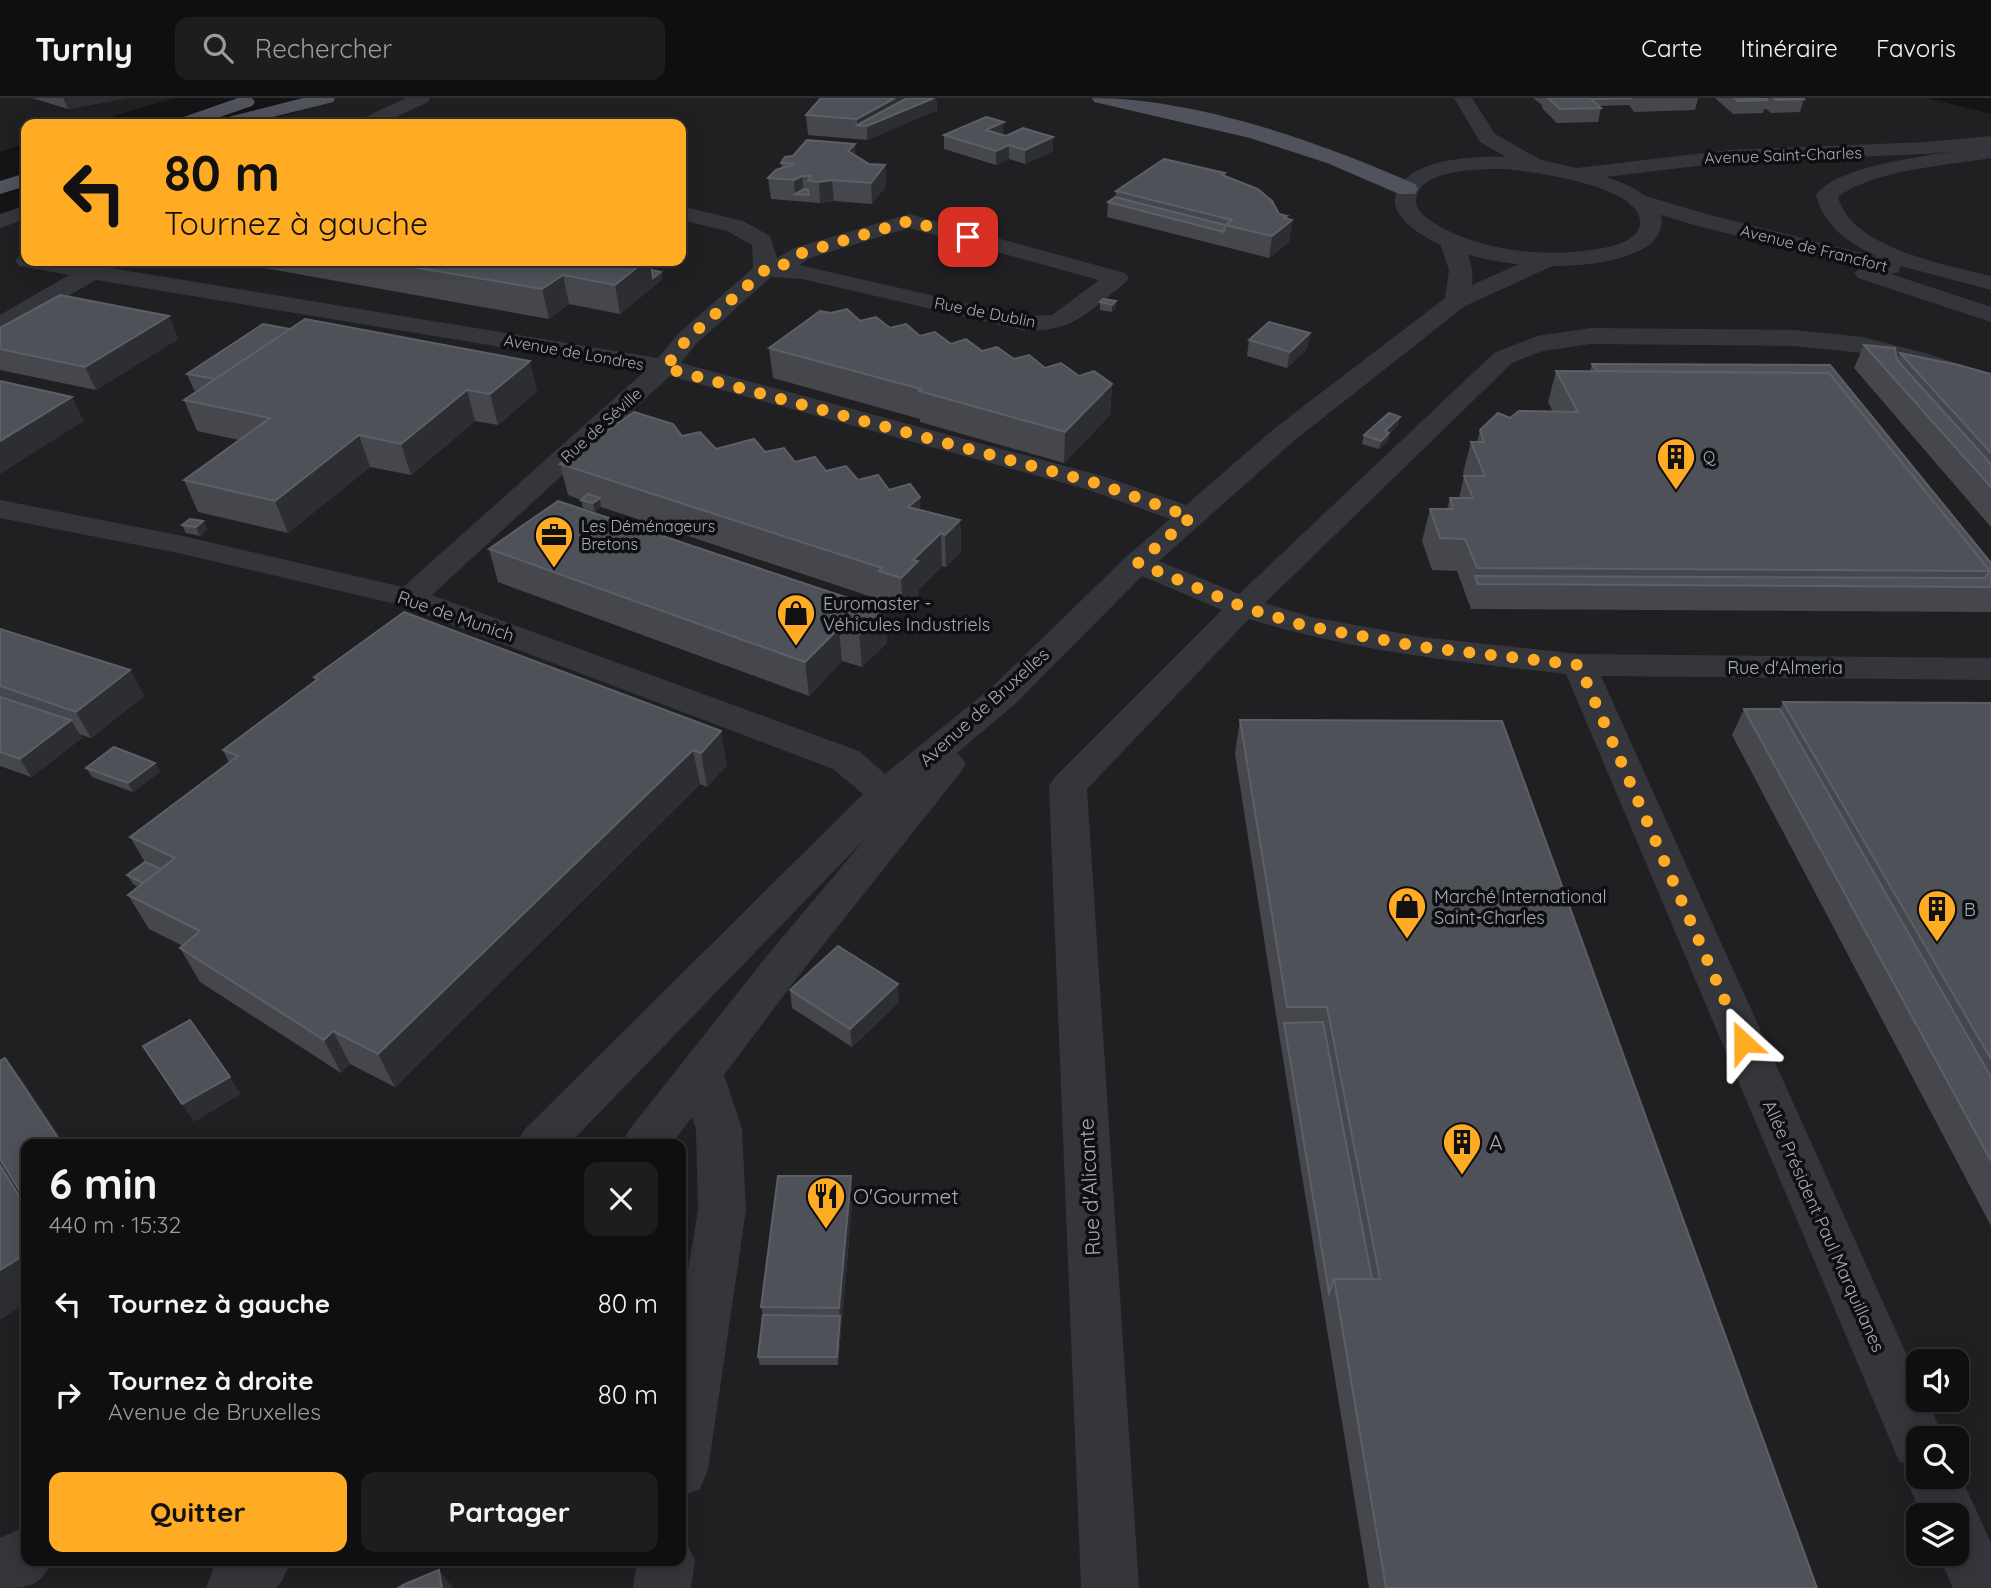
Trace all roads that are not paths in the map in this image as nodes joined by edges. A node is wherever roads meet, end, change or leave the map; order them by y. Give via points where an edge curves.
1 (257, 98) edge
2 (281, 98) edge
3 (326, 98) edge
4 (421, 98) edge
5 (1101, 98) edge
6 (1463, 98) edge
7 (196, 119) edge
8 (220, 119) edge
9 (243, 119) edge
10 (377, 119) edge
11 (1487, 138) junction
12 (1991, 142) edge
13 (1991, 151) edge
14 (1472, 164) junction
15 (1537, 165) junction
16 (1576, 173) junction
17 (21, 180) edge
18 (0, 188) edge
19 (21, 188) edge
20 (1407, 189) junction
21 (0, 195) edge
22 (1637, 199) junction
23 (21, 214) edge
24 (686, 214) edge
25 (0, 221) edge
26 (1646, 237) junction
27 (1450, 240) junction
28 (0, 256) edge
29 (1549, 259) junction
30 (21, 260) edge
31 (56, 266) edge
32 (1847, 267) junction
33 (770, 270) junction
34 (92, 272) junction
35 (1991, 283) edge
36 (1991, 289) edge
37 (1991, 299) edge
38 (1456, 301) junction
39 (1991, 315) edge
40 (0, 324) edge
41 (665, 368) junction
42 (1991, 383) edge
43 (0, 509) edge
44 (1191, 517) junction
45 (1138, 563) junction
46 (410, 598) junction
47 (1243, 607) junction
48 (1579, 665) junction
49 (1991, 669) edge
50 (1003, 696) junction
51 (889, 790) junction
52 (701, 1072) junction
53 (545, 1139) edge
54 (649, 1139) edge
55 (1911, 1426) edge
56 (686, 1439) edge
57 (21, 1559) edge
58 (1969, 1559) edge
59 (257, 1566) edge
60 (665, 1566) edge
61 (0, 1575) edge
62 (235, 1588) edge
63 (662, 1588) edge
64 (1110, 1588) edge
65 (1982, 1588) edge

1 - 7 main road
2 - 8 main road
3 - 9 main road
4 - 10 street
5 - 20 main road via 1153,107 1313,150
6 - 11 street
11 - 14 street
11 - 15 street
12 - 16 street, Avenue Saint-Charles via 1905,151 1728,156
13 - 22 street, Avenue Saint-Charles via 1730,165 1684,174
13 - 35 street via 1877,172 1846,181 1827,195 1832,215 1887,254
14 - 15 street
14 - 20 street via 1420,177
15 - 16 street
16 - 22 street, Avenue de Francfort
17 - 18 main road
19 - 21 main road
20 - 27 street via 1404,201 1410,214
22 - 26 street via 1651,219
22 - 36 street, Avenue de Francfort via 1870,263
23 - 25 street
24 - 33 street via 735,226 762,241
26 - 29 street via 1609,254
26 - 32 street, Avenue de Francfort via 1751,244
27 - 29 street via 1514,256
27 - 38 street via 1463,276
28 - 30 street, Avenue de Londres
29 - 38 street, Avenue de Bruxelles
31 - 34 street, Avenue de Londres
32 - 37 street, Avenue de Francfort
32 - 39 street
33 - 33 street, Rue de Dublin via 802,253 909,221 1117,278 1060,321 1044,324 1022,323 802,272
33 - 41 street, Rue de Séville via 687,339
34 - 40 street
34 - 41 street, Avenue de Londres
38 - 44 street, Avenue de Bruxelles via 1285,434
41 - 44 street, Avenue de Londres via 1096,483
41 - 46 street, Rue de Séville
42 - 47 street via 1863,345 1794,338 1591,336 1536,344 1503,358
43 - 46 street, Rue de Munich via 183,545
44 - 45 street, Avenue de Bruxelles
45 - 47 street, Rue d'Almeria
45 - 50 street, Avenue de Bruxelles
46 - 51 street, Rue de Munich via 846,760 873,784
47 - 48 street, Rue d'Almeria via 1306,626 1422,647
47 - 64 street, Rue d'Alicante via 1068,786
48 - 49 street, Rue d'Almeria
48 - 55 street, Allée Président Paul Marquillanes
50 - 51 street, Avenue de Bruxelles
50 - 52 street
51 - 53 street, Avenue de Bruxelles
52 - 54 street
52 - 56 street via 719,1129 722,1210
57 - 61 street
58 - 65 street
59 - 62 street
60 - 63 street

